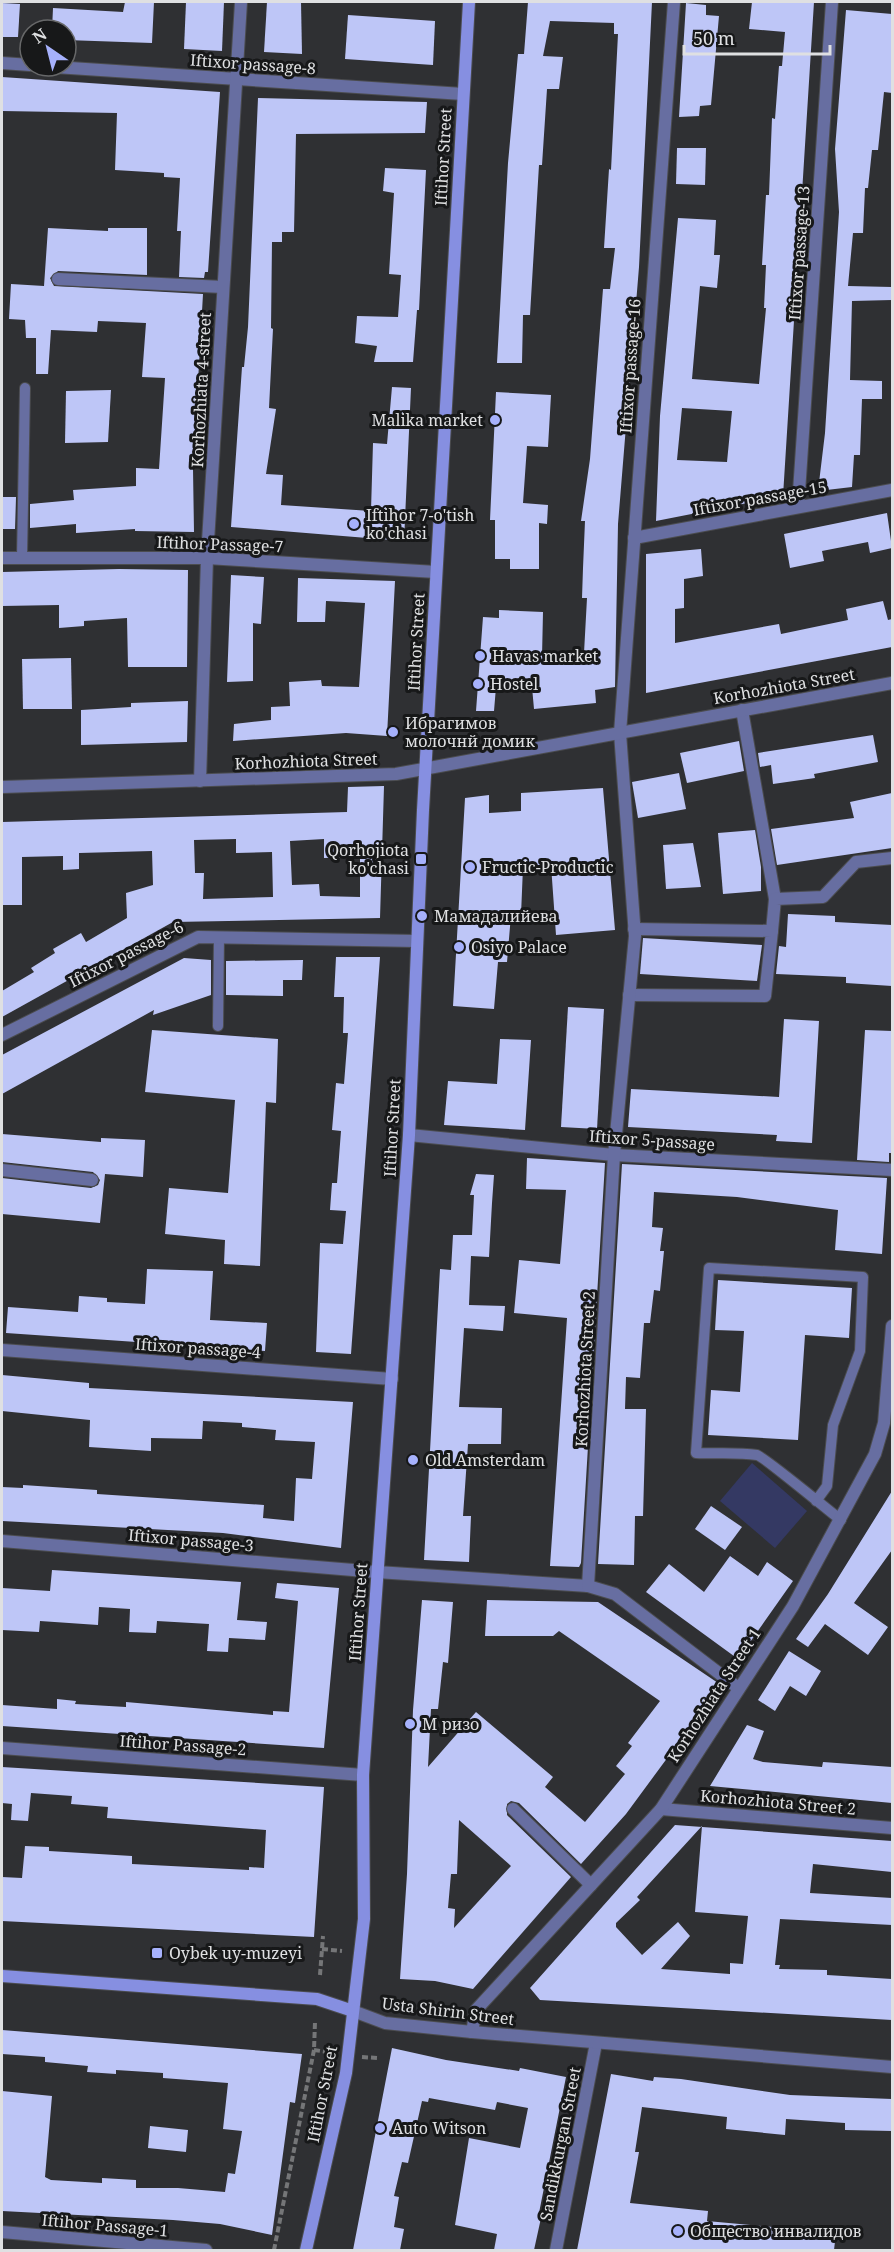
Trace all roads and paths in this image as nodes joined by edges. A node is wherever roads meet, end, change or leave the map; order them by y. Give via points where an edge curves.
1 (241, 2) edge
2 (469, 2) edge
3 (674, 2) edge
4 (832, 2) edge
5 (2, 63) edge
6 (18, 64) edge
7 (78, 69) edge
8 (237, 79) junction
9 (463, 94) junction
10 (58, 279) dead end
11 (223, 287) junction
12 (26, 388) dead end
13 (892, 490) edge
14 (798, 507) junction
15 (634, 538) junction
16 (2, 558) edge
17 (22, 558) junction
18 (207, 558) junction
19 (436, 572) junction
20 (892, 683) edge
21 (742, 710) junction
22 (620, 733) junction
23 (425, 768) junction
24 (200, 781) junction
25 (2, 787) edge
26 (892, 858) edge
27 (775, 899) junction
28 (634, 929) junction
29 (772, 931) junction
30 (219, 937) junction
31 (417, 941) junction
32 (629, 995) junction
33 (218, 1026) dead end
34 (2, 1035) edge
35 (409, 1135) junction
36 (614, 1155) junction
37 (2, 1170) edge
38 (892, 1170) edge
39 (92, 1180) dead end
40 (892, 1326) edge
41 (2, 1350) edge
42 (891, 1371) edge
43 (392, 1379) junction
44 (816, 1501) junction
45 (841, 1520) junction
46 (2, 1541) edge
47 (377, 1572) junction
48 (588, 1586) junction
49 (737, 1687) junction
50 (2, 1748) edge
51 (363, 1775) junction
52 (513, 1809) dead end
53 (661, 1809) junction
54 (892, 1828) edge
55 (591, 1885) junction
56 (323, 1936) dead end
57 (322, 1949) junction
58 (342, 1951) dead end
59 (320, 1975) dead end
60 (2, 1976) edge
61 (353, 2012) junction
62 (315, 2022) dead end
63 (472, 2032) junction
64 (596, 2043) junction
65 (314, 2050) junction
66 (328, 2052) dead end
67 (892, 2067) edge
68 (2, 2232) edge
69 (206, 2250) edge
70 (274, 2250) edge
71 (306, 2250) edge
72 (556, 2250) edge

1 - 8 street, Korhozhiаta 4-street
2 - 9 main road, Iftihor Street
3 - 15 street, Iftixor passage-16
4 - 14 street, Iftixor passage-13
5 - 6 street
7 - 8 street, Iftixor passage-8
8 - 9 street, Iftixor passage-8
8 - 11 street, Korhozhiаta 4-street
9 - 19 main road, Iftihor Street
10 - 11 street
11 - 18 street, Korhozhiаta 4-street
12 - 17 lane
13 - 14 street, Iftixor passage-15
14 - 15 street, Iftixor passage-15
15 - 22 street, Iftixor passage-16
16 - 17 street, Iftihor Passage-7
17 - 18 street, Iftihor Passage-7
18 - 19 street, Iftihor Passage-7
18 - 24 street, Korhozhiаta 4-street
19 - 23 main road, Iftihor Street
20 - 21 street, Korhozhiota Street
21 - 22 street, Korhozhiota Street
21 - 27 street
22 - 23 street, Korhozhiota Street
22 - 28 street
23 - 24 street, Korhozhiota Street via 396,774
23 - 31 main road, Iftihor Street
24 - 25 street, Korhozhiota Street
26 - 27 street via 856,862 823,897
27 - 29 street
28 - 29 street
28 - 32 street
29 - 32 street via 765,996
30 - 31 street, Iftixor passage-6
30 - 33 lane
30 - 34 street, Iftixor passage-6 via 192,939
31 - 35 main road, Iftihor Street
32 - 36 street
35 - 36 street, Iftixor 5-passage
35 - 43 main road, Iftihor Street
36 - 38 street, Iftixor 5-passage
36 - 48 street, Korhozhiota Street 2
37 - 39 street
40 - 42 street, Korhozhiаta Street 1
41 - 43 street, Iftixor passage-4
42 - 45 street, Korhozhiаta Street 1 via 875,1454
43 - 47 main road, Iftihor Street
44 - 44 lane via 759,1455 696,1453 709,1268 863,1277 860,1351 833,1425 827,1486
44 - 45 lane
45 - 49 street, Korhozhiаta Street 1 via 793,1606
46 - 47 street, Iftixor passage-3
47 - 48 street, Iftixor passage-3
47 - 51 main road, Iftihor Street
48 - 49 street, Iftixor passage-3 via 615,1594
49 - 53 street, Korhozhiаta Street 1
50 - 51 street, Iftihor Passage-2
51 - 61 main road, Iftihor Street via 364,1919
52 - 55 street
53 - 54 street, Korhozhiota Street 2
53 - 55 street, Korhozhiаta Street 1
55 - 63 street, Korhozhiаta Street 1 via 476,2010
56 - 57 path
57 - 58 path
57 - 59 path
60 - 61 main road, Usta Shirin Street via 317,1999
61 - 63 street, Usta Shirin Street via 385,2023
61 - 71 main road, Iftihor Street via 346,2073
62 - 65 path
63 - 64 street, Usta Shirin Street
64 - 67 street, Usta Shirin Street
64 - 72 street, Sandikkurgаn Street
65 - 66 path
65 - 70 path
68 - 69 street, Iftihor Passage-1

